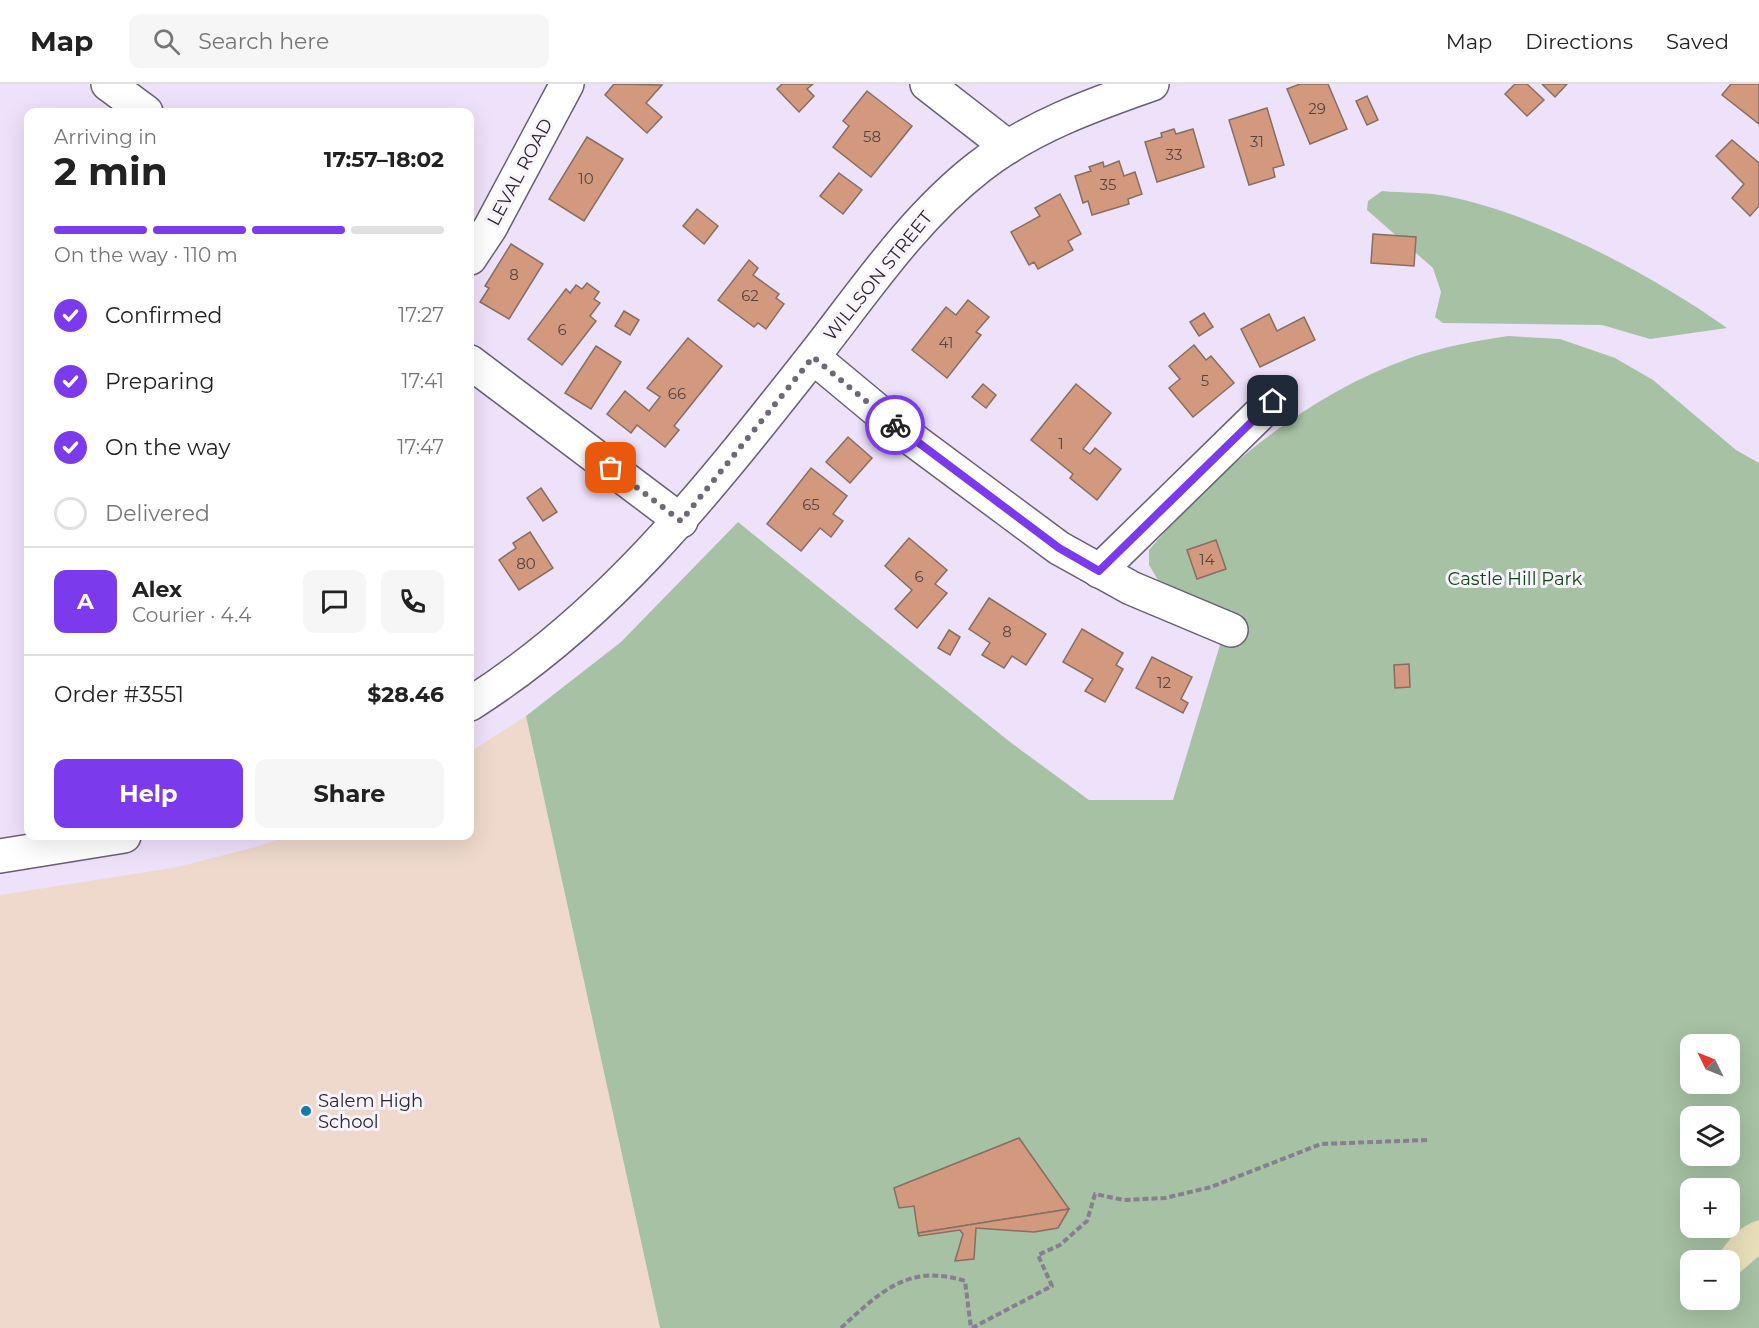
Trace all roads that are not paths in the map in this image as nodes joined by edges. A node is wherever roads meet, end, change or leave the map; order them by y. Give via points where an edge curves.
1 (108, 84) edge
2 (567, 84) edge
3 (927, 84) edge
4 (1152, 84) edge
5 (141, 108) edge
6 (1008, 147) junction
7 (474, 252) edge
8 (813, 357) junction
9 (474, 365) edge
10 (1273, 401) dead end
11 (681, 521) junction
12 (1099, 571) junction
13 (1231, 630) dead end
14 (474, 701) edge
15 (99, 840) edge
16 (0, 856) edge

1 - 5 street
2 - 7 street, LEVAL ROAD
3 - 6 street
4 - 6 street, WILLSON STREET via 1077,110
6 - 8 street, WILLSON STREET via 950,190 923,219
8 - 11 street, WILLSON STREET
8 - 12 street via 908,436 1050,542
9 - 11 street
10 - 12 street
11 - 14 street, WILLSON STREET via 575,627
12 - 13 street
15 - 16 street

